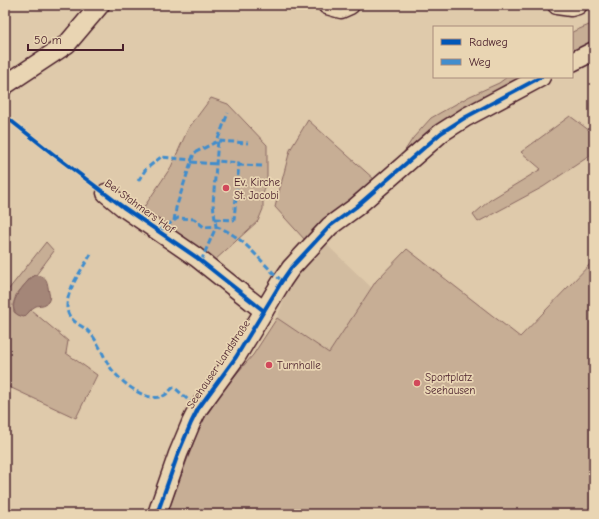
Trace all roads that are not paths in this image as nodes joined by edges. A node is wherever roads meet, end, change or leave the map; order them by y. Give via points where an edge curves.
1 (100, 5) edge
2 (327, 5) edge
3 (350, 5) edge
4 (557, 5) edge
5 (578, 5) edge
6 (594, 51) edge
7 (573, 62) edge
8 (539, 78) edge
9 (5, 85) edge
10 (106, 193) dead end
11 (264, 311) junction
12 (157, 514) edge

1 - 9 street via 67,44
2 - 3 street via 342,9
4 - 5 street
6 - 7 street
8 - 11 street, Seehauser Landstraße via 440,133 330,226 291,268
10 - 11 street, Bei Stahmers Hof via 196,257
11 - 12 street, Seehauser Landstraße via 191,423

